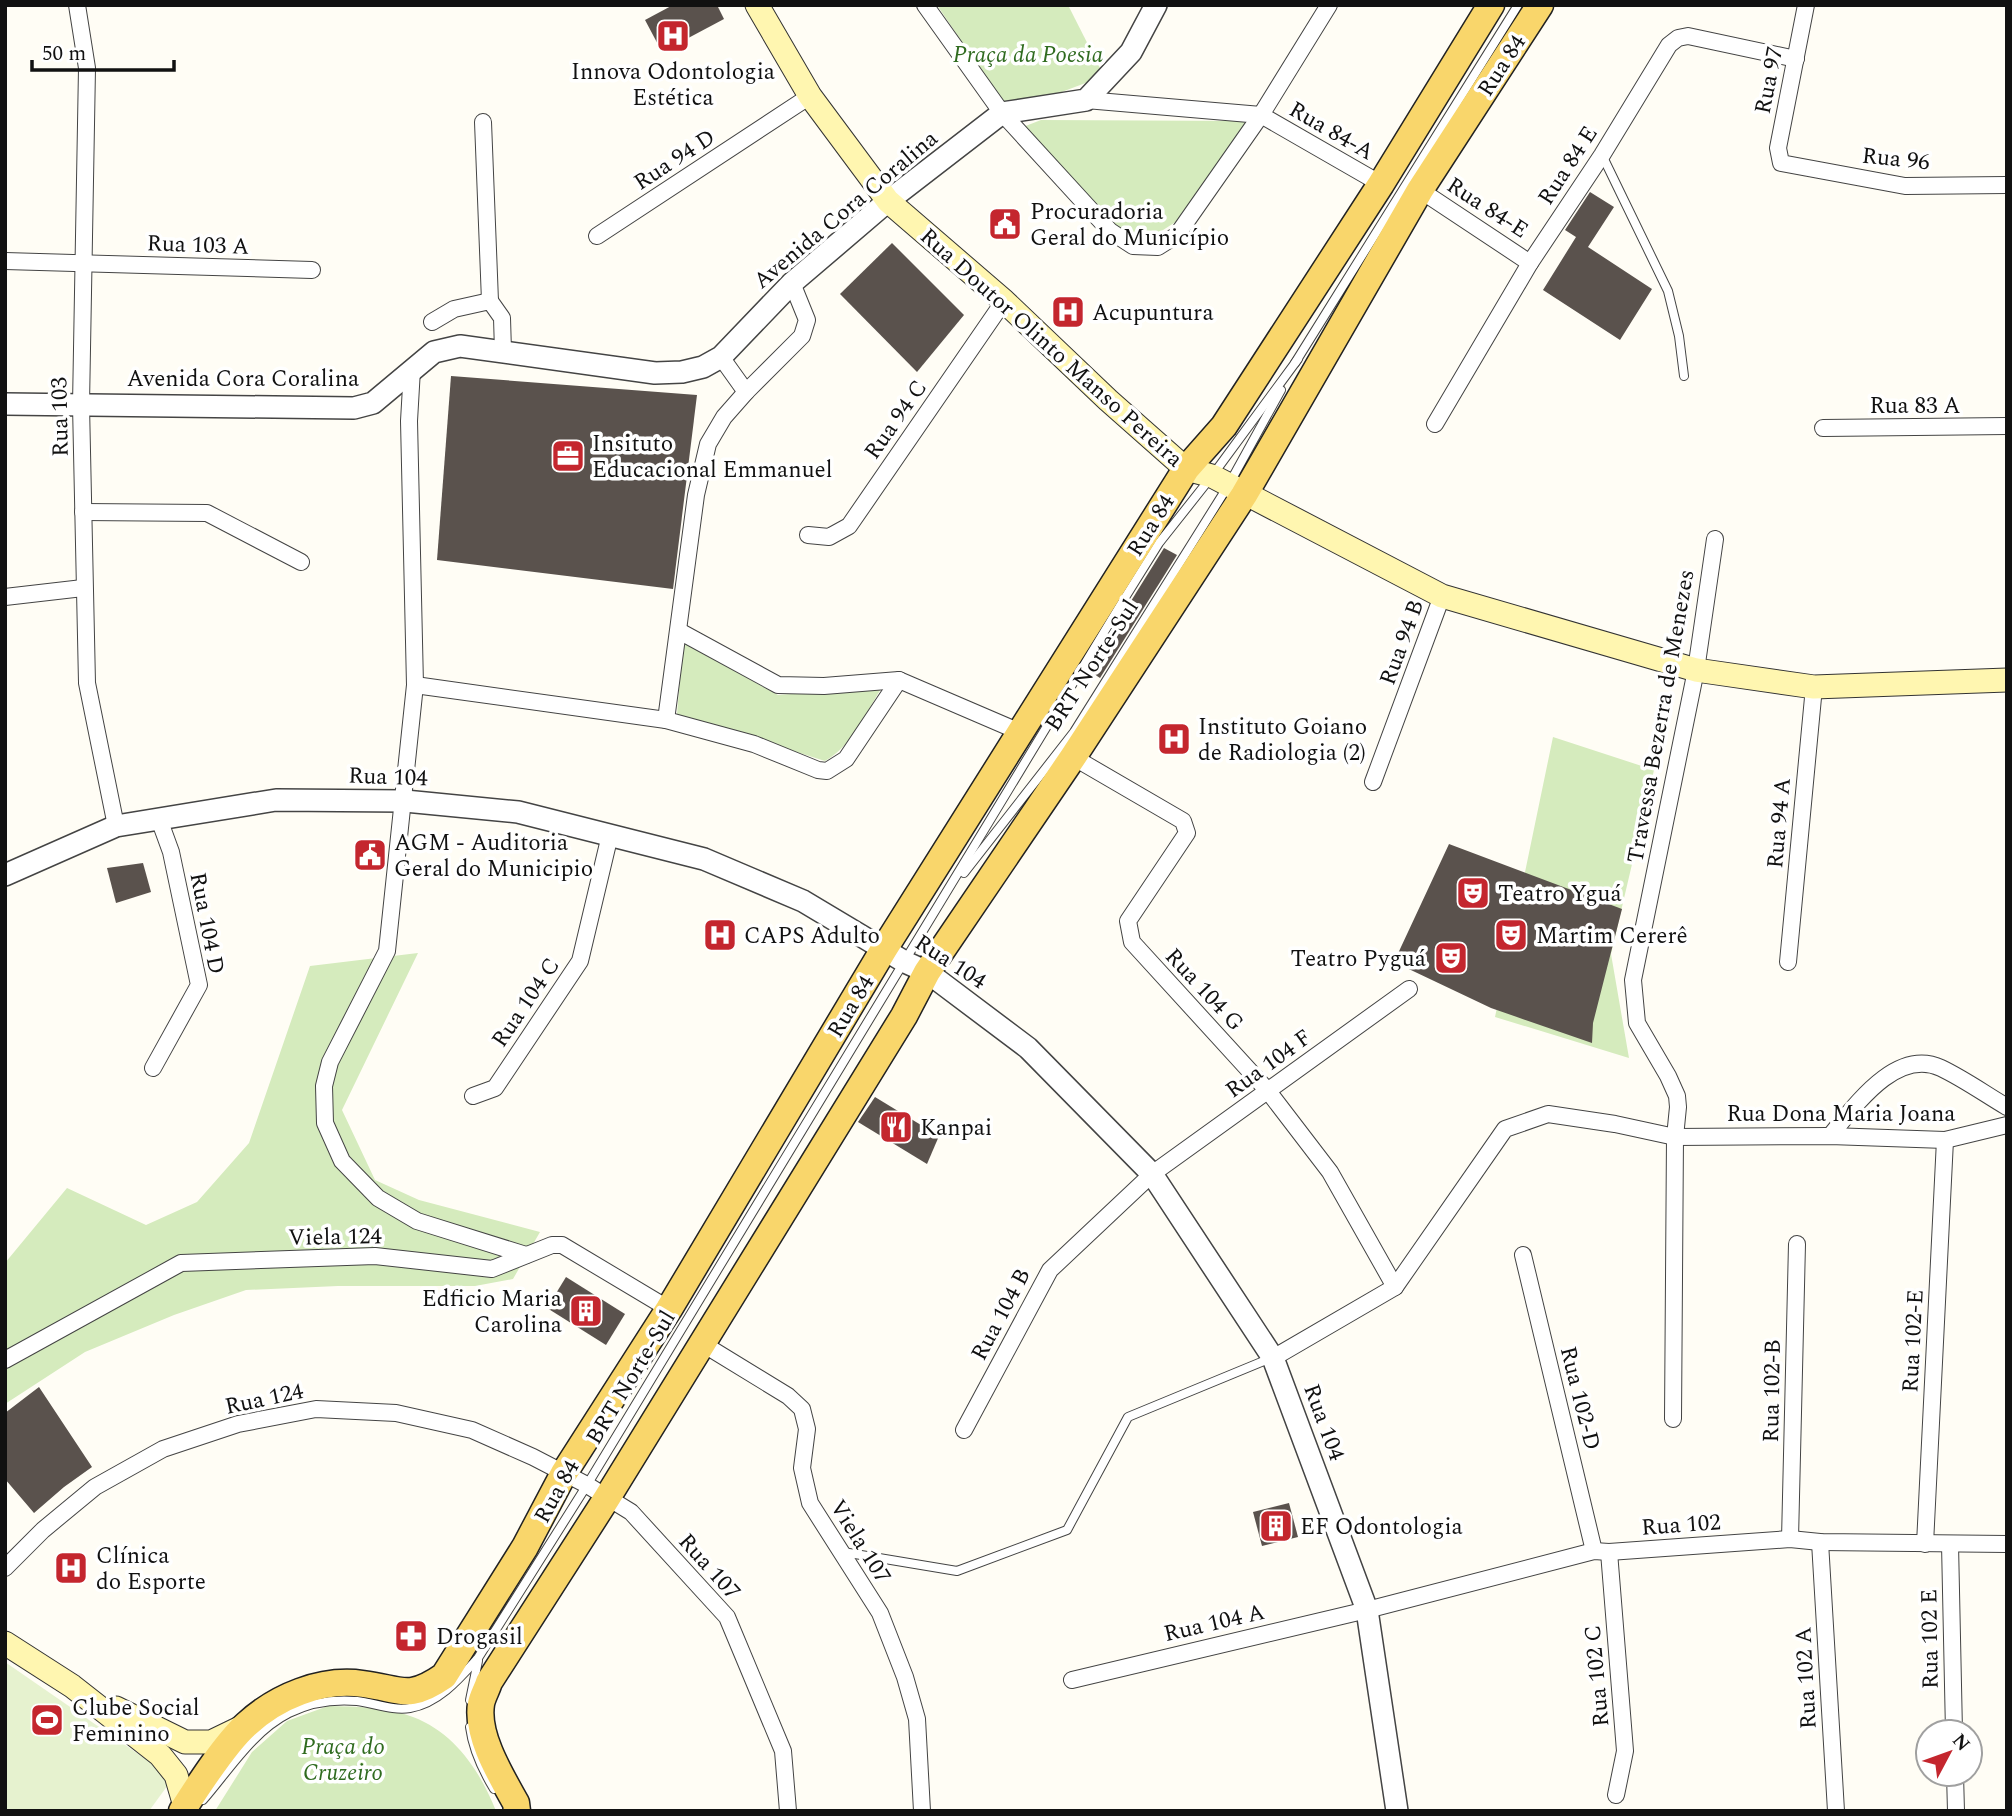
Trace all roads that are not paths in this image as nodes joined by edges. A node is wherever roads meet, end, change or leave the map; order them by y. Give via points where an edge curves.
1 (77, 5) edge
2 (757, 5) edge
3 (925, 5) edge
4 (1156, 5) edge
5 (1329, 5) edge
6 (1491, 5) edge
7 (1518, 5) edge
8 (1540, 5) edge
9 (1806, 5) edge
10 (1796, 59) junction
11 (810, 96) junction
12 (1086, 100) junction
13 (1002, 113) junction
14 (1261, 115) junction
15 (483, 122) dead end
16 (1602, 155) junction
17 (1781, 163) joint
18 (1381, 184) junction
19 (2007, 185) edge
20 (1420, 190) junction
21 (888, 201) junction
22 (597, 236) dead end
23 (5, 261) edge
24 (83, 262) junction
25 (1530, 263) junction
26 (312, 270) dead end
27 (793, 283) junction
28 (490, 301) junction
29 (1004, 301) junction
30 (432, 323) dead end
31 (503, 352) junction
32 (721, 357) junction
33 (1298, 359) junction
34 (412, 369) junction
35 (1684, 376) dead end
36 (746, 391) junction
37 (5, 404) edge
38 (81, 405) junction
39 (1435, 424) dead end
40 (2007, 426) edge
41 (1822, 428) dead end
42 (1186, 468) junction
43 (1228, 486) junction
44 (83, 512) junction
45 (808, 535) dead end
46 (1715, 539) dead end
47 (301, 562) dead end
48 (83, 588) junction
49 (1442, 596) junction
50 (5, 597) edge
51 (679, 631) junction
52 (1696, 670) junction
53 (899, 680) junction
54 (2007, 680) edge
55 (415, 685) junction
56 (1814, 687) junction
57 (666, 720) junction
58 (1020, 732) junction
59 (1073, 757) junction
60 (1373, 782) dead end
61 (405, 801) junction
62 (159, 818) junction
63 (116, 826) junction
64 (610, 835) junction
65 (5, 875) edge
66 (937, 907) junction
67 (905, 961) junction
68 (1788, 962) dead end
69 (1409, 989) dead end
70 (153, 1068) dead end
71 (1268, 1091) junction
72 (473, 1096) dead end
73 (2007, 1107) edge
74 (2007, 1125) edge
75 (1830, 1136) junction
76 (1675, 1137) junction
77 (1945, 1140) junction
78 (1152, 1174) junction
79 (1797, 1244) dead end
80 (526, 1255) junction
81 (1523, 1255) dead end
82 (1395, 1287) junction
83 (669, 1309) junction
84 (703, 1344) junction
85 (1273, 1358) junction
86 (5, 1360) edge
87 (1673, 1419) dead end
88 (964, 1430) dead end
89 (586, 1486) junction
90 (1790, 1539) junction
91 (1820, 1542) junction
92 (1925, 1544) junction
93 (2007, 1544) edge
94 (1950, 1545) junction
95 (843, 1552) junction
96 (1602, 1552) junction
97 (5, 1569) edge
98 (1367, 1609) junction
99 (5, 1643) edge
100 (478, 1658) junction
101 (1072, 1680) dead end
102 (72, 1686) junction
103 (470, 1708) dead end
104 (468, 1718) dead end
105 (1954, 1718) edge
106 (245, 1726) junction
107 (1955, 1788) edge
108 (1616, 1795) dead end
109 (509, 1806) edge
110 (187, 1809) edge
111 (788, 1811) edge
112 (922, 1811) edge
113 (1397, 1811) edge
114 (1836, 1811) edge
115 (1956, 1811) edge

1 - 24 street, Rua 103 via 87,68
2 - 11 main road, Rua Doutor Olinto Manso Pereira
3 - 13 street
4 - 12 street via 1131,52
5 - 14 street
6 - 18 main road, Rua 84
7 - 33 lane, BRT Norte-Sul
8 - 20 main road, Rua 84
9 - 10 street, Rua 97
10 - 16 street, Rua 84 E via 1700,37 1678,38 1669,45
10 - 17 street, Rua 97 via 1778,148
11 - 21 main road, Rua Doutor Olinto Manso Pereira
11 - 22 street, Rua 94 D
12 - 13 street, Avenida Cora Coralina
12 - 14 street
13 - 14 street via 1110,231 1133,246 1158,247 1177,234
13 - 21 street, Avenida Cora Coralina
14 - 18 street, Rua 84-A
15 - 28 street
16 - 25 street, Rua 84 E
16 - 35 lane via 1668,291
17 - 19 street, Rua 96 via 1905,186
18 - 42 main road, Rua 84 via 1224,426
20 - 25 street, Rua 84-E
20 - 43 main road, Rua 84
21 - 27 street, Avenida Cora Coralina
21 - 29 main road, Rua Doutor Olinto Manso Pereira
23 - 24 street, Rua 103 A
24 - 26 street, Rua 103 A
24 - 38 street, Rua 103
25 - 39 street, Rua 84 E
27 - 32 street, Avenida Cora Coralina
27 - 36 street via 807,320 802,336
28 - 30 street via 454,309
28 - 31 street via 502,318
29 - 42 main road, Rua Doutor Olinto Manso Pereira
29 - 45 street, Rua 94 C via 849,526 829,537
31 - 32 street, Avenida Cora Coralina via 655,373 682,372
31 - 34 street, Avenida Cora Coralina via 446,348
32 - 36 street
33 - 43 lane, BRT Norte-Sul
33 - 43 lane, BRT Norte-Sul
34 - 38 street, Avenida Cora Coralina via 373,403 354,408
34 - 55 street
36 - 51 street via 708,444 696,495
37 - 38 street, Avenida Cora Coralina
38 - 44 street, Rua 103
40 - 41 street, Rua 83 A
42 - 43 main road, Rua Doutor Olinto Manso Pereira
42 - 58 main road, Rua 84
43 - 49 main road, Rua Doutor Olinto Manso Pereira
43 - 59 main road, Rua 84
43 - 66 lane, BRT Norte-Sul via 1074,732
43 - 66 lane, BRT Norte-Sul via 1152,553
44 - 47 street via 207,513
44 - 48 street, Rua 103
46 - 52 street, Travessa Bezerra de Menezes
48 - 50 street
48 - 63 street, Rua 103 via 87,683
49 - 52 main road, Rua Doutor Olinto Manso Pereira
49 - 60 street, Rua 94 B
51 - 53 street via 778,685
51 - 57 street
52 - 56 main road, Rua Doutor Olinto Manso Pereira
52 - 76 street, Travessa Bezerra de Menezes via 1633,980 1637,1023 1677,1096
53 - 57 street via 846,759 827,771 754,744
53 - 58 street
54 - 56 main road, Rua Doutor Olinto Manso Pereira
55 - 57 street
55 - 61 street
56 - 68 street, Rua 94 A
58 - 67 main road, Rua 84
59 - 67 main road, Rua 84
59 - 71 street, Rua 104 G via 1183,821 1188,833 1128,921 1132,942
61 - 62 street, Rua 104 via 276,800
61 - 64 street, Rua 104 via 517,812
61 - 80 street via 387,951 330,1062 324,1086 325,1123 342,1161 378,1198 417,1222
62 - 63 street, Rua 104
62 - 70 street, Rua 104 D via 171,852 199,985
63 - 65 street, Rua 104
64 - 67 street, Rua 104 via 704,859 803,901
64 - 72 street, Rua 104 C via 580,961 495,1088
66 - 67 lane, BRT Norte-Sul
67 - 78 street, Rua 104 via 1028,1048
67 - 83 main road, Rua 84
67 - 84 main road, Rua 84 via 897,1027
67 - 89 lane, BRT Norte-Sul
69 - 71 street, Rua 104 F
71 - 78 street, Rua 104 F
71 - 82 street, Rua 104 G via 1330,1172
73 - 75 street via 1939,1067 1910,1063 1871,1087
74 - 77 street, Rua Dona Maria Joana
75 - 76 street, Rua Dona Maria Joana
75 - 77 street, Rua Dona Maria Joana
76 - 82 street via 1548,1114 1505,1129
76 - 87 street, Travessa Bezerra de Menezes
77 - 92 street, Rua 102-E
78 - 85 street, Rua 104
78 - 88 street, Rua 104 B via 1050,1270
79 - 90 street, Rua 102-B
80 - 83 street, Viela 124 via 562,1245
80 - 86 street, Viela 124 via 492,1269 376,1256 181,1263
81 - 96 street, Rua 102-D
82 - 85 street
83 - 89 main road, Rua 84
84 - 89 main road, Rua 84
84 - 95 street, Viela 107 via 802,1409 807,1429 802,1468 810,1503
85 - 95 lane via 1128,1417 1066,1530 957,1571
85 - 98 street, Rua 104
89 - 97 street, Rua 124 via 472,1430 396,1413 316,1409 239,1424 163,1449 95,1487
89 - 100 lane, BRT Norte-Sul
89 - 106 main road, Rua 84 via 525,1547 444,1676 425,1690 403,1692 361,1683 310,1688 271,1706
89 - 109 main road, Rua 84 via 481,1703 481,1723 491,1757 516,1803
89 - 111 street, Rua 107 via 631,1512 727,1617 783,1751
90 - 91 street, Rua 102
90 - 96 street, Rua 102
91 - 92 street, Rua 102
91 - 114 street, Rua 102 A
92 - 94 street, Rua 102
93 - 94 street, Rua 102
94 - 105 street, Rua 102 E
95 - 112 street, Viela 107 via 880,1613 905,1677 917,1719
96 - 98 street, Rua 102
96 - 108 street, Rua 102 C via 1625,1751
98 - 101 street, Rua 104 A
98 - 113 street, Rua 104
99 - 102 main road
100 - 103 lane
100 - 110 lane, BRT Norte-Sul via 456,1683 410,1708 335,1701 288,1714 253,1740
102 - 106 main road via 185,1742 211,1742
102 - 110 main road via 160,1755 176,1775
104 - 109 lane via 476,1755
106 - 110 main road, Rua 84
107 - 115 street

